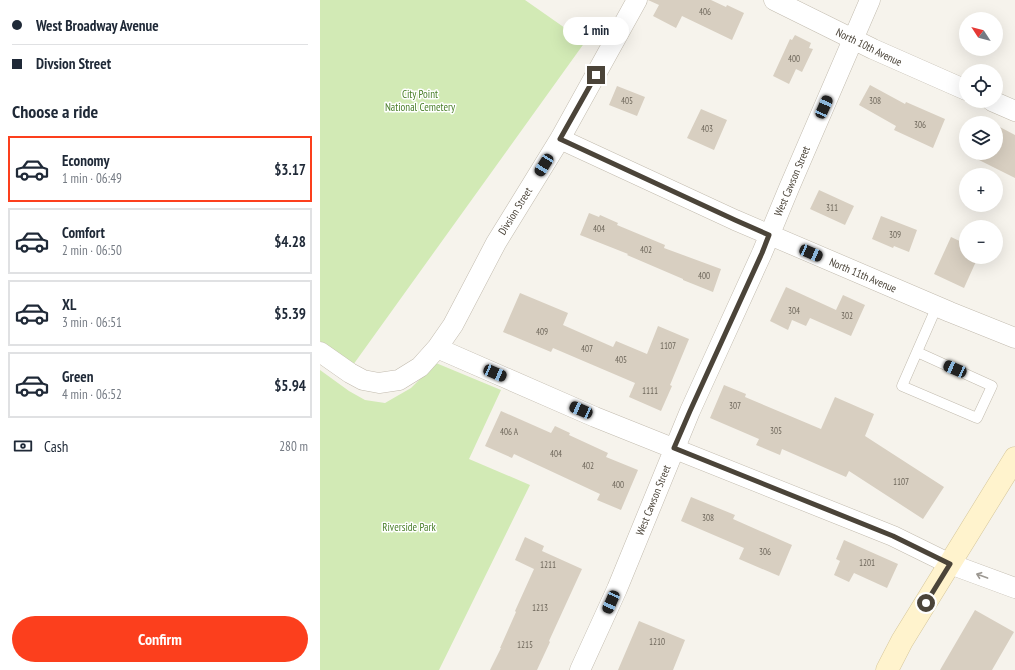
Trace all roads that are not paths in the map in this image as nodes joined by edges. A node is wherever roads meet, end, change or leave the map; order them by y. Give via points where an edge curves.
1 (638, 0) edge
2 (774, 0) edge
3 (870, 0) edge
4 (853, 39) junction
5 (959, 87) edge
6 (1003, 106) edge
7 (1015, 111) edge
8 (560, 139) junction
9 (769, 235) junction
10 (937, 306) junction
11 (1015, 338) edge
12 (437, 348) junction
13 (320, 352) edge
14 (917, 352) junction
15 (674, 448) junction
16 (1015, 458) edge
17 (950, 564) junction
18 (1015, 588) edge
19 (580, 670) edge
20 (886, 670) edge

1 - 8 street, Divsion Street
2 - 4 street, North 10th Avenue
3 - 4 street, West Cawson Street
4 - 5 street, North 10th Avenue
4 - 9 street, West Cawson Street
6 - 7 street
8 - 9 street, North 11th Avenue
8 - 12 street, Divsion Street via 496,243 453,325
9 - 10 street, North 11th Avenue
9 - 15 street, West Cawson Street
10 - 11 street, North 11th Avenue
10 - 14 lane
12 - 13 street, Divsion Street via 420,367 399,380 379,383 363,380
12 - 15 street
14 - 14 lane via 902,386 977,418 992,386
15 - 17 street via 893,536
15 - 19 street, West Cawson Street via 617,589
16 - 17 main road
18 -> 17 street
17 - 20 main road

